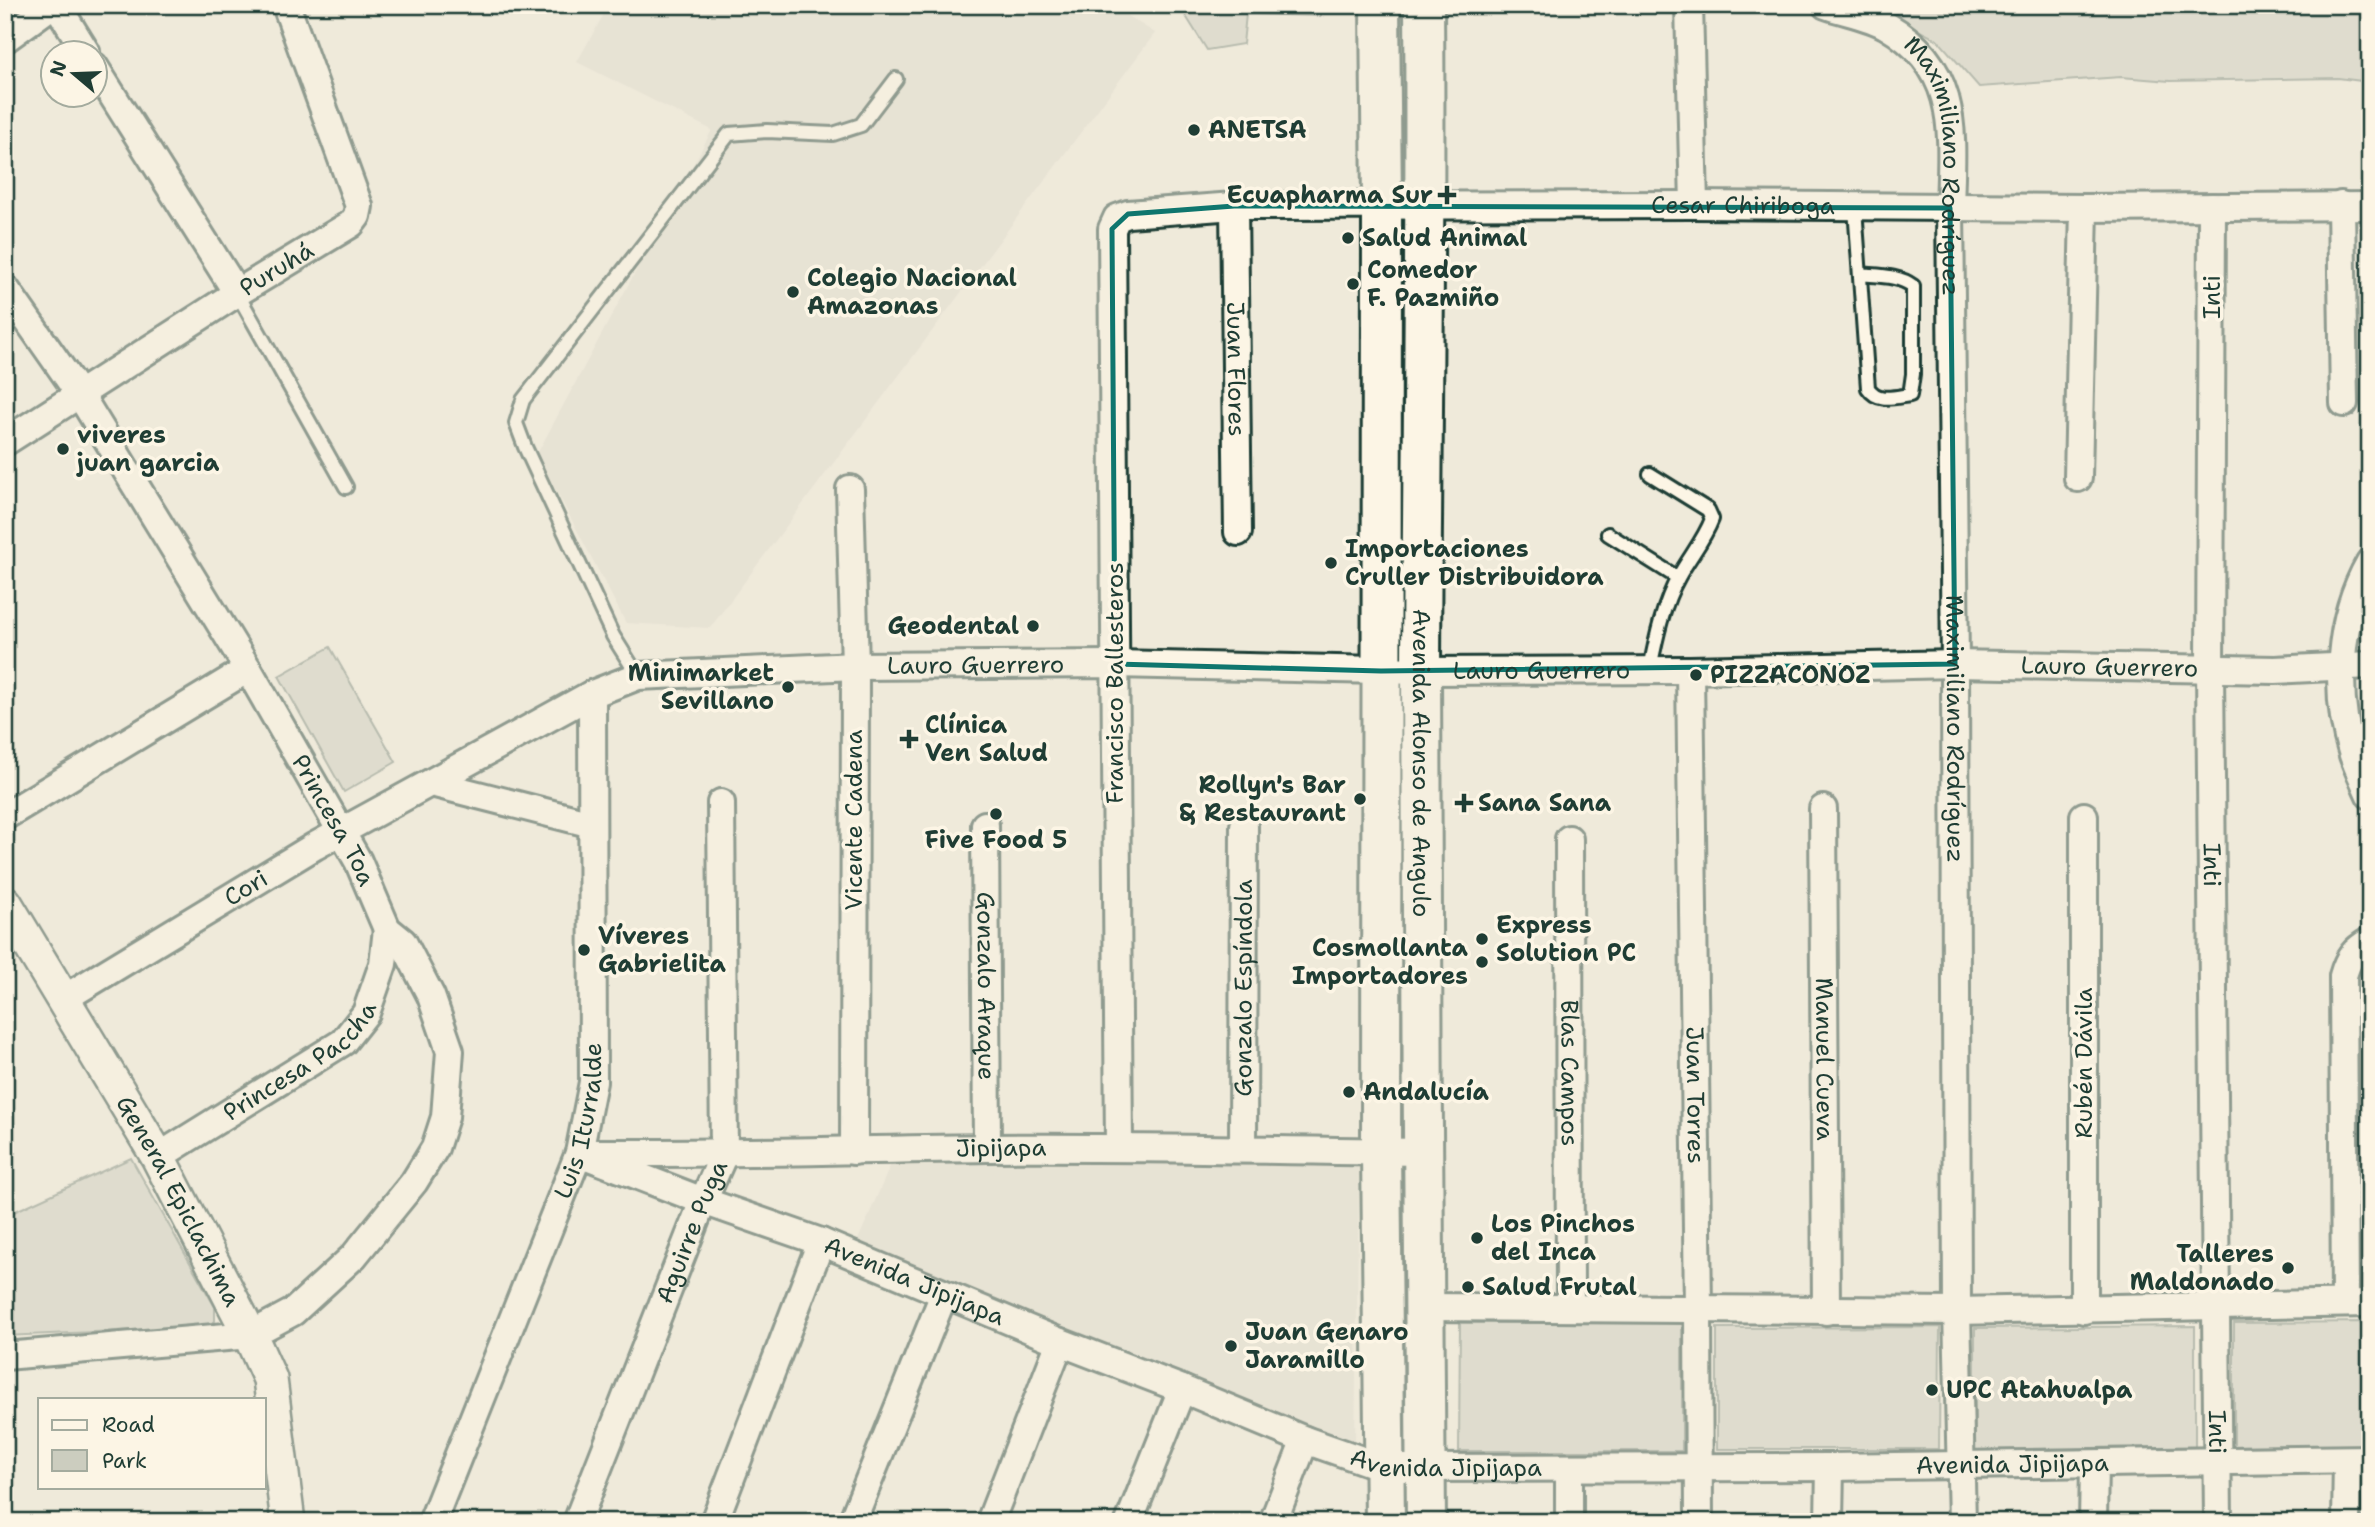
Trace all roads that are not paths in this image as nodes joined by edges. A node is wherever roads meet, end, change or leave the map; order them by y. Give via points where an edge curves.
1 (54, 5) edge
2 (285, 5) edge
3 (1380, 5) edge
4 (1424, 5) edge
5 (1689, 5) edge
6 (1826, 5) edge
7 (76, 38) edge
8 (5, 39) edge
9 (896, 79) dead end
10 (108, 88) edge
11 (1694, 205) junction
12 (2341, 205) junction
13 (1234, 206) junction
14 (1382, 206) junction
15 (1426, 206) junction
16 (2370, 206) edge
17 (2212, 207) junction
18 (1855, 208) junction
19 (1950, 208) junction
20 (2084, 208) junction
21 (1117, 218) joint
22 (1860, 274) junction
23 (5, 288) edge
24 (237, 293) junction
25 (80, 395) junction
26 (2344, 403) dead end
27 (5, 442) edge
28 (1650, 474) dead end
29 (2078, 478) dead end
30 (346, 487) dead end
31 (850, 489) dead end
32 (1238, 532) dead end
33 (1608, 534) dead end
34 (2367, 568) edge
35 (1678, 578) junction
36 (2370, 610) edge
37 (1115, 664) junction
38 (1955, 664) junction
39 (2370, 665) edge
40 (855, 666) junction
41 (2341, 667) junction
42 (248, 669) junction
43 (1650, 669) junction
44 (2210, 669) junction
45 (1690, 670) junction
46 (1381, 671) junction
47 (1421, 671) junction
48 (638, 676) junction
49 (592, 694) junction
50 (430, 783) junction
51 (2370, 795) edge
52 (721, 803) dead end
53 (1823, 809) dead end
54 (5, 816) edge
55 (2084, 816) dead end
56 (592, 824) junction
57 (985, 825) dead end
58 (1244, 826) dead end
59 (341, 832) junction
60 (1569, 839) dead end
61 (5, 903) edge
62 (387, 929) junction
63 (2370, 941) edge
64 (63, 999) junction
65 (987, 1148) junction
66 (1119, 1148) junction
67 (1244, 1149) junction
68 (854, 1151) junction
69 (1381, 1152) junction
70 (1423, 1152) junction
71 (579, 1153) junction
72 (724, 1154) junction
73 (158, 1157) junction
74 (703, 1201) junction
75 (821, 1242) junction
76 (944, 1294) junction
77 (2357, 1303) edge
78 (2217, 1306) junction
79 (1423, 1307) junction
80 (1570, 1308) junction
81 (1698, 1309) junction
82 (2084, 1310) junction
83 (1826, 1311) junction
84 (1956, 1311) junction
85 (250, 1335) junction
86 (1060, 1342) junction
87 (5, 1356) edge
88 (1182, 1389) junction
89 (1305, 1440) junction
90 (2358, 1460) edge
91 (2219, 1461) junction
92 (2094, 1464) junction
93 (1699, 1466) junction
94 (1962, 1466) junction
95 (1830, 1467) junction
96 (1385, 1468) junction
97 (1569, 1468) junction
98 (1426, 1469) junction
99 (288, 1522) edge
100 (432, 1522) edge
101 (577, 1522) edge
102 (714, 1522) edge
103 (852, 1522) edge
104 (989, 1522) edge
105 (1129, 1522) edge
106 (1273, 1522) edge
107 (1385, 1522) edge
108 (1426, 1522) edge
109 (1569, 1522) edge
110 (1699, 1522) edge
111 (1829, 1522) edge
112 (1962, 1522) edge
113 (2093, 1522) edge
114 (2218, 1522) edge
115 (2346, 1522) edge

1 - 7 street
1 - 8 street
2 - 24 street, Puruhá via 359,206 358,216
3 - 14 main road, Avenida Alonso de Angulo
4 - 15 main road, Avenida Alonso de Angulo
5 - 11 street
6 - 19 street, Maximiliano Rodríguez via 1886,25 1912,45 1940,83 1952,133
9 - 48 lane via 860,125 833,135 729,134 523,400 516,423 525,447 613,636
10 - 24 street
11 - 15 street, Cesar Chiriboga
11 - 18 street, Cesar Chiriboga
12 - 16 street, Cesar Chiriboga
12 - 17 street, Cesar Chiriboga
12 - 26 street
13 - 14 street, Cesar Chiriboga
13 - 21 street, Cesar Chiriboga
13 - 32 street, Juan Flores
14 - 15 street, Cesar Chiriboga
14 - 46 main road, Avenida Alonso de Angulo
15 - 47 main road, Avenida Alonso de Angulo
17 - 20 street, Cesar Chiriboga
17 - 44 street, Inti
18 - 19 street, Cesar Chiriboga
18 - 22 lane
19 - 20 street, Cesar Chiriboga
19 - 38 street, Maximiliano Rodríguez
20 - 29 street
21 - 37 street, Francisco Ballesteros via 1112,229
22 - 22 lane via 1868,388 1881,398 1910,394 1913,286
23 - 25 street, Princesa Toa
24 - 25 street, Puruhá
24 - 30 lane
25 - 27 street, Puruhá
25 - 42 street, Princesa Toa
28 - 35 lane via 1708,510 1712,519
31 - 40 street, Vicente Cadena
33 - 35 lane
34 - 36 street
34 - 41 street via 2347,624
35 - 43 lane
37 - 40 street, Lauro Guerrero
37 - 46 street, Lauro Guerrero
37 - 66 street, Francisco Ballesteros
38 - 44 street, Lauro Guerrero
38 - 45 street, Lauro Guerrero
38 - 84 street, Maximiliano Rodríguez
39 - 41 street, Lauro Guerrero
40 - 48 street, Lauro Guerrero
40 - 68 street, Vicente Cadena
41 - 44 street, Lauro Guerrero
41 - 51 street via 2350,744
42 - 54 street
42 - 59 street, Princesa Toa
43 - 45 street, Lauro Guerrero
43 - 47 street, Lauro Guerrero
44 - 78 street, Inti
45 - 81 street, Juan Torres
46 - 47 street, Lauro Guerrero
46 - 69 main road, Avenida Alonso de Angulo
47 - 70 main road, Avenida Alonso de Angulo
48 - 49 street, Lauro Guerrero
49 - 50 street, Cori
49 - 56 street, Luis Iturralde
50 - 56 street
50 - 59 street, Cori
52 - 72 street, Aguirre Puga
53 - 83 street, Manuel Cueva
55 - 82 street, Rubén Dávila
56 - 71 street, Luis Iturralde via 593,1082
57 - 65 street, Gonzalo Araque
58 - 67 street, Gonzalo Espíndola
59 - 62 street, Princesa Toa
59 - 64 street, Cori
60 - 80 street, Blas Campos
61 - 64 street, General Epiclachima
62 - 73 street, Princesa Paccha via 383,964 366,1013 343,1042
62 - 85 street, Princesa Toa via 403,942 431,996 450,1051 445,1117 435,1148 414,1182 354,1256 293,1312
63 - 77 street via 2355,950 2343,976
64 - 73 street, General Epiclachima
65 - 66 street, Jipijapa
65 - 68 street, Jipijapa
66 - 67 street, Jipijapa
67 - 69 street, Jipijapa
68 - 72 street, Jipijapa
69 - 70 street, Jipijapa
69 - 96 main road, Avenida Alonso de Angulo
70 - 79 main road, Avenida Alonso de Angulo
71 - 72 street, Jipijapa
71 - 74 street, Avenida Jipijapa
71 - 100 street, Luis Iturralde
72 - 74 street, Aguirre Puga
73 - 85 street, General Epiclachima
74 - 75 street, Avenida Jipijapa
74 - 101 street, Aguirre Puga
75 - 76 street, Avenida Jipijapa
75 - 102 street
76 - 86 street, Avenida Jipijapa
76 - 103 street
77 - 78 street
78 - 82 street
78 - 91 street, Inti
79 - 80 street
79 - 98 main road, Avenida Alonso de Angulo
80 - 81 street
81 - 83 street
81 - 93 street, Juan Torres
82 - 84 street
83 - 84 street
84 - 94 street, Maximiliano Rodríguez
85 - 87 street
85 - 99 street, General Epiclachima via 270,1379
86 - 88 street, Avenida Jipijapa
86 - 104 street
88 - 89 street, Avenida Jipijapa
88 - 105 street
89 - 96 street, Avenida Jipijapa
89 - 106 street
90 - 91 street, Avenida Jipijapa
90 - 115 street
91 - 92 street, Avenida Jipijapa
91 - 114 street, Inti
92 - 94 street, Avenida Jipijapa
92 - 113 street
93 - 95 street, Avenida Jipijapa
93 - 97 street, Avenida Jipijapa
93 - 110 street, Juan Torres
94 - 95 street, Avenida Jipijapa
94 - 112 street, Maximiliano Rodríguez
95 - 111 street
96 - 98 street, Avenida Jipijapa
96 - 107 main road, Avenida Alonso de Angulo
97 - 98 street, Avenida Jipijapa
97 - 109 street
98 - 108 main road, Avenida Alonso de Angulo

